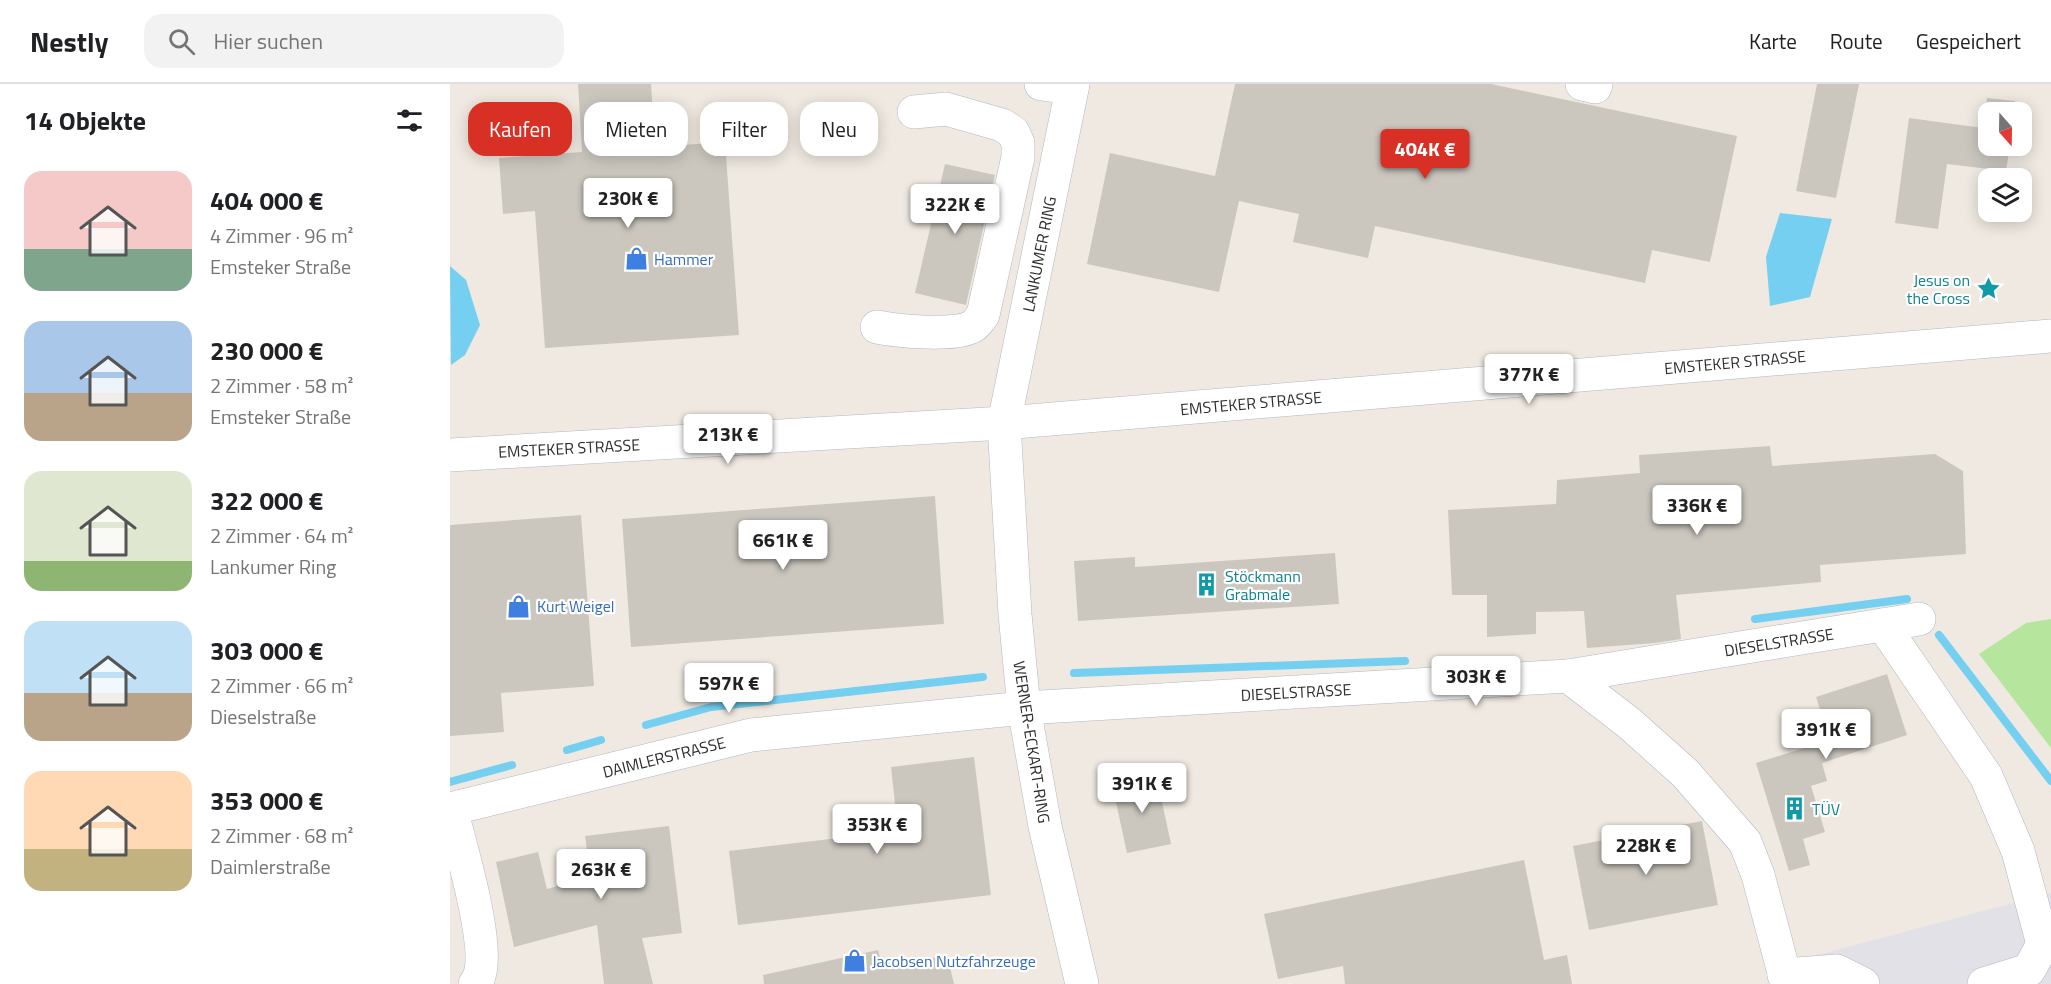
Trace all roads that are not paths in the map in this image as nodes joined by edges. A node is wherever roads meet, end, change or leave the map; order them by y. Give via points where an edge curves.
1 (1582, 84) edge
2 (1596, 84) edge
3 (1062, 85) edge
4 (914, 112) dead end
5 (877, 327) dead end
6 (2051, 336) edge
7 (1004, 423) junction
8 (450, 455) edge
9 (1919, 619) dead end
10 (1884, 625) junction
11 (1568, 676) junction
12 (1024, 708) junction
13 (451, 809) edge
14 (1785, 980) edge
15 (475, 984) edge
16 (1082, 984) edge
17 (1863, 984) edge
18 (1984, 984) edge

1 - 2 street
3 - 7 street, LANKUMER RING
4 - 5 street via 946,109 1002,125 1013,132 1018,157 983,315 973,326 962,330 905,332
6 - 7 street, EMSTEKER STRASSE
7 - 8 street, EMSTEKER STRASSE
7 - 12 street, WERNER-ECKART-RING
9 - 10 street, DIESELSTRASSE
10 - 11 street, DIESELSTRASSE
10 - 18 street via 1986,776 2018,851 2043,944 2029,970
11 - 12 street, DIESELSTRASSE
11 - 14 street via 1685,773 1745,842 1758,875
12 - 13 street, DAIMLERSTRASSE via 751,735
12 - 16 street, WERNER-ECKART-RING via 1045,826
13 - 15 street via 481,931
14 - 17 street via 1838,971

